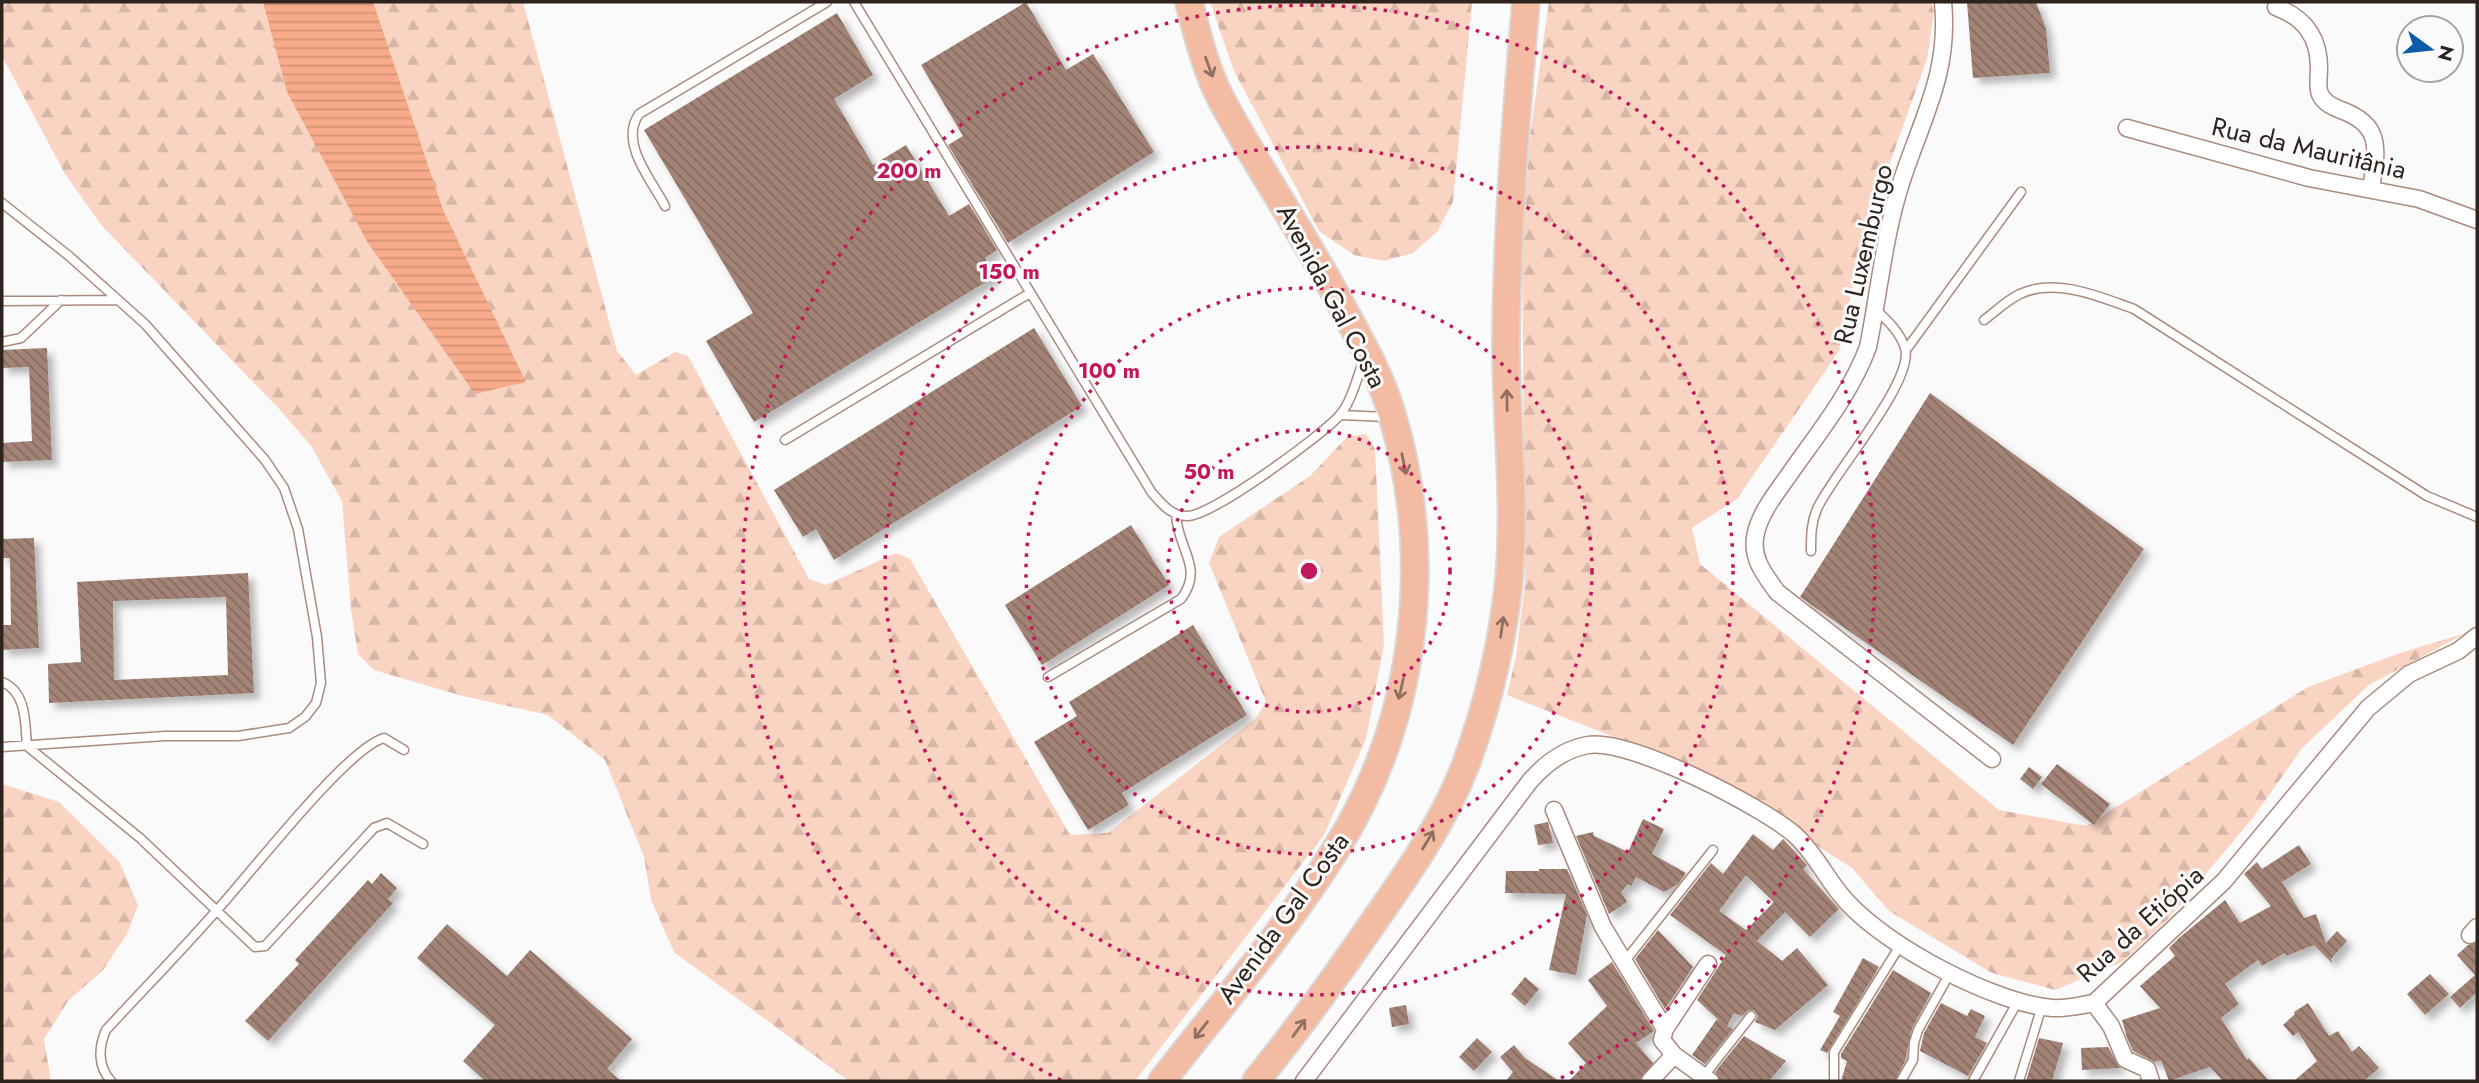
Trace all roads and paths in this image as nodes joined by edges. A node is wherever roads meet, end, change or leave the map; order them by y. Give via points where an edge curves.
1 (827, 2) edge
2 (854, 2) edge
3 (1189, 2) edge
4 (1526, 2) edge
5 (1942, 2) edge
6 (2276, 7) dead end
7 (2127, 128) dead end
8 (2371, 189) junction
9 (2021, 192) dead end
10 (2, 203) edge
11 (665, 206) dead end
12 (2477, 220) edge
13 (1030, 293) junction
14 (61, 300) junction
15 (117, 300) junction
16 (2, 301) edge
17 (1876, 310) junction
18 (1984, 320) dead end
19 (2, 342) edge
20 (1906, 350) junction
21 (1367, 353) junction
22 (1341, 415) junction
23 (1393, 417) junction
24 (785, 440) dead end
25 (1176, 514) junction
26 (2477, 517) edge
27 (1811, 551) dead end
28 (2477, 636) edge
29 (1048, 677) dead end
30 (2, 682) edge
31 (27, 746) junction
32 (2, 747) edge
33 (404, 750) dead end
34 (1992, 759) dead end
35 (1554, 810) dead end
36 (424, 844) dead end
37 (1713, 850) dead end
38 (218, 910) junction
39 (1901, 944) junction
40 (1625, 961) junction
41 (1708, 964) dead end
42 (1950, 973) junction
43 (2018, 1001) junction
44 (2094, 1003) junction
45 (2042, 1006) junction
46 (1751, 1016) dead end
47 (1665, 1029) junction
48 (1674, 1055) junction
49 (1707, 1079) edge
50 (111, 1081) edge
51 (1162, 1081) edge
52 (1256, 1081) edge
53 (1304, 1081) edge
54 (1650, 1081) edge
55 (1834, 1081) edge
56 (1901, 1081) edge
57 (1973, 1081) edge
58 (2019, 1081) edge
59 (2151, 1081) edge

1 - 11 lane via 639,114 632,144
2 - 13 lane
3 -> 21 main road, Avenida Gal Costa via 1220,97
52 -> 4 main road via 1407,874 1446,808 1485,711 1499,654 1509,578 1506,341 1514,137
5 - 17 street, Rua Luxemburgo via 1946,34 1940,72 1901,184
6 - 8 street via 2293,14 2314,37 2319,50 2320,94 2326,102 2364,121 2374,134
7 - 8 street, Rua da Mauritânia via 2309,178
8 - 12 street, Rua da Mauritânia via 2419,199
9 - 20 lane
10 - 15 lane
13 - 24 lane
13 - 25 lane via 1152,493
14 - 15 lane
14 - 16 lane
14 - 19 lane via 21,338
15 - 31 lane via 155,334 284,488 298,529 321,683 316,703 305,718 289,728 238,736
17 - 20 lane via 1893,326
17 - 34 street, Rua Luxemburgo via 1859,371 1763,514 1755,537 1755,557 1777,592
18 - 26 lane via 2020,294 2039,289 2085,292 2134,309 2427,496
20 - 27 lane via 1902,370 1875,422 1818,508
21 - 22 lane
21 - 23 main road, Avenida Gal Costa
22 - 23 lane
22 - 25 lane via 1231,497 1203,513
23 -> 51 main road, Avenida Gal Costa via 1412,508 1416,562 1413,628 1402,690 1385,745 1358,810 1308,892
25 - 29 lane via 1176,529 1193,576 1181,599
28 - 44 street, Rua da Etiópia via 2458,651 2409,674 2382,695 2224,881
30 - 31 lane via 19,696
31 - 32 lane
31 - 38 lane via 140,838
33 - 38 lane via 384,738 370,742 327,784
35 - 40 street via 1603,927
36 - 38 lane via 387,823 374,828 261,948
37 - 40 lane
38 - 50 lane via 106,1030 100,1058
39 - 42 street, Rua da Etiópia
39 - 53 street, Rua da Etiópia via 1846,902 1816,856 1760,812 1685,772 1612,746 1589,745 1546,763
39 - 55 lane via 1834,1052
40 - 47 street
41 - 47 street
42 - 43 street, Rua da Etiópia
42 - 56 lane via 1918,1030 1913,1060
43 - 45 street, Rua da Etiópia
43 - 57 lane
44 - 45 street, Rua da Etiópia
44 - 59 street via 2111,1026 2125,1059 2147,1069
45 - 58 lane
46 - 49 lane
47 - 48 street via 1662,1040
48 - 49 street
48 - 54 street

